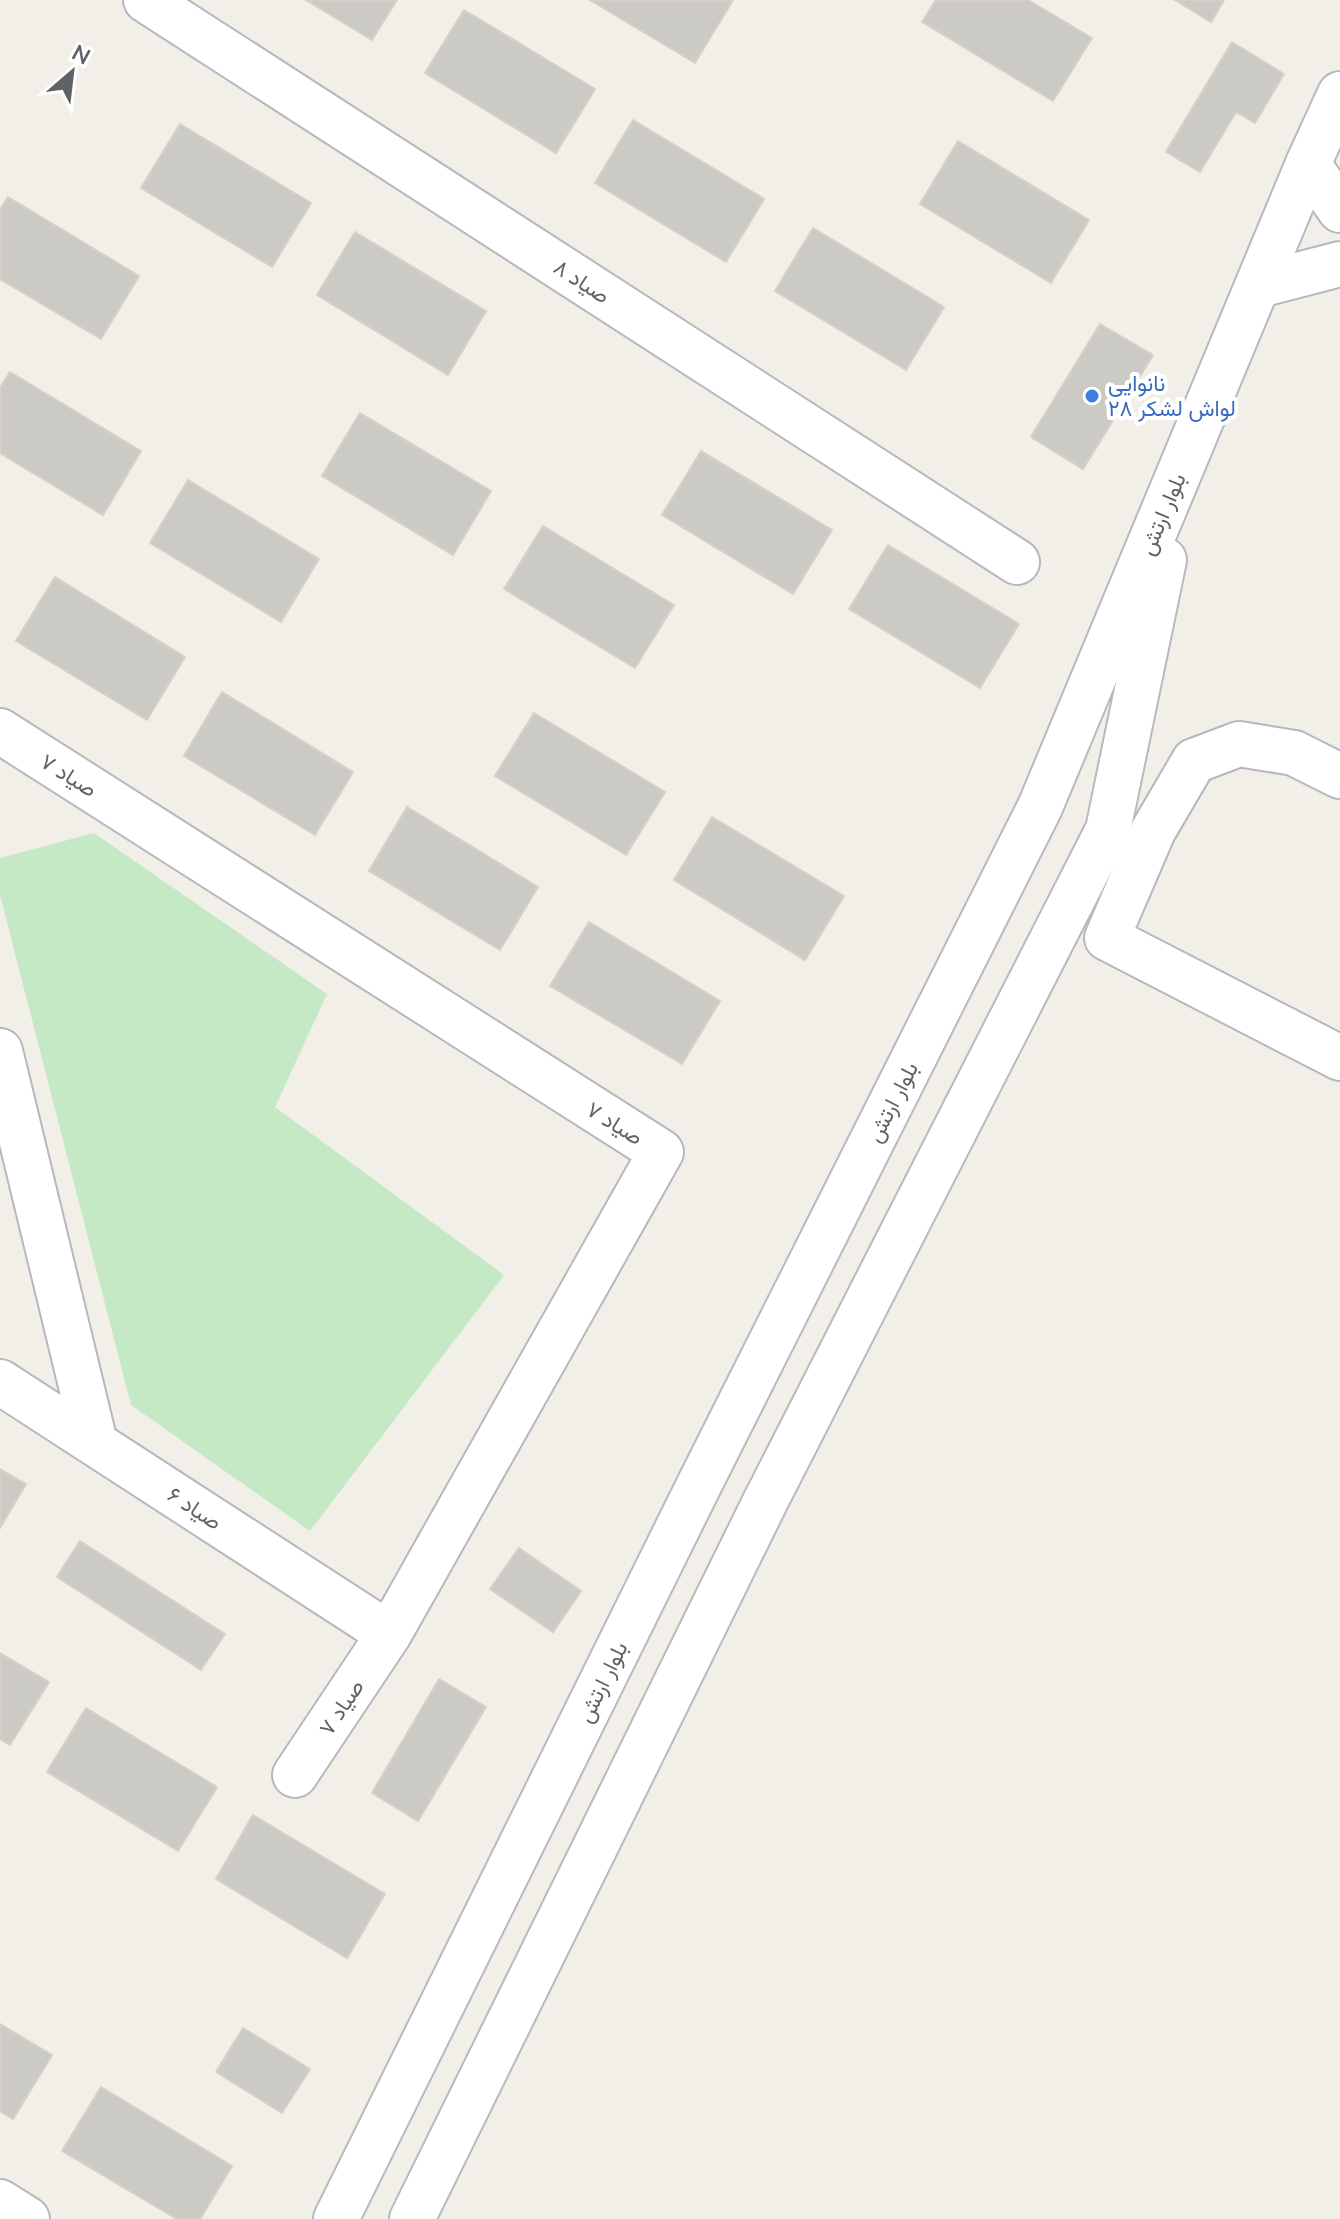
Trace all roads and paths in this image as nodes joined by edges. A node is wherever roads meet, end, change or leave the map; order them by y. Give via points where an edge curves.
1 (146, 0) edge
2 (1340, 94) edge
3 (1308, 164) junction
4 (1340, 210) edge
5 (1340, 264) edge
6 (1259, 285) junction
7 (1185, 460) junction
8 (1017, 562) dead end
9 (0, 731) edge
10 (1340, 776) edge
11 (0, 1051) edge
12 (1340, 1058) edge
13 (0, 1382) edge
14 (95, 1443) junction
15 (389, 1634) junction
16 (295, 1775) dead end
17 (0, 2202) edge
18 (27, 2219) edge
19 (336, 2219) edge
20 (412, 2219) edge

1 - 8 main road, صیاد ۸
2 - 3 main road
3 - 4 main road
3 - 6 main road
5 - 6 main road
6 - 7 main road
7 - 19 main road, بلوار ارتش via 1040,807
7 - 20 main road, بلوار ارتش via 1108,830 758,1517
9 - 15 main road, صیاد ۷ via 661,1152
10 - 12 main road via 1294,753 1239,744 1194,761 1153,831 1107,938
11 - 14 main road
13 - 14 main road, صیاد ۶
14 - 15 main road, صیاد ۶
15 - 16 main road, صیاد ۷
17 - 18 main road

